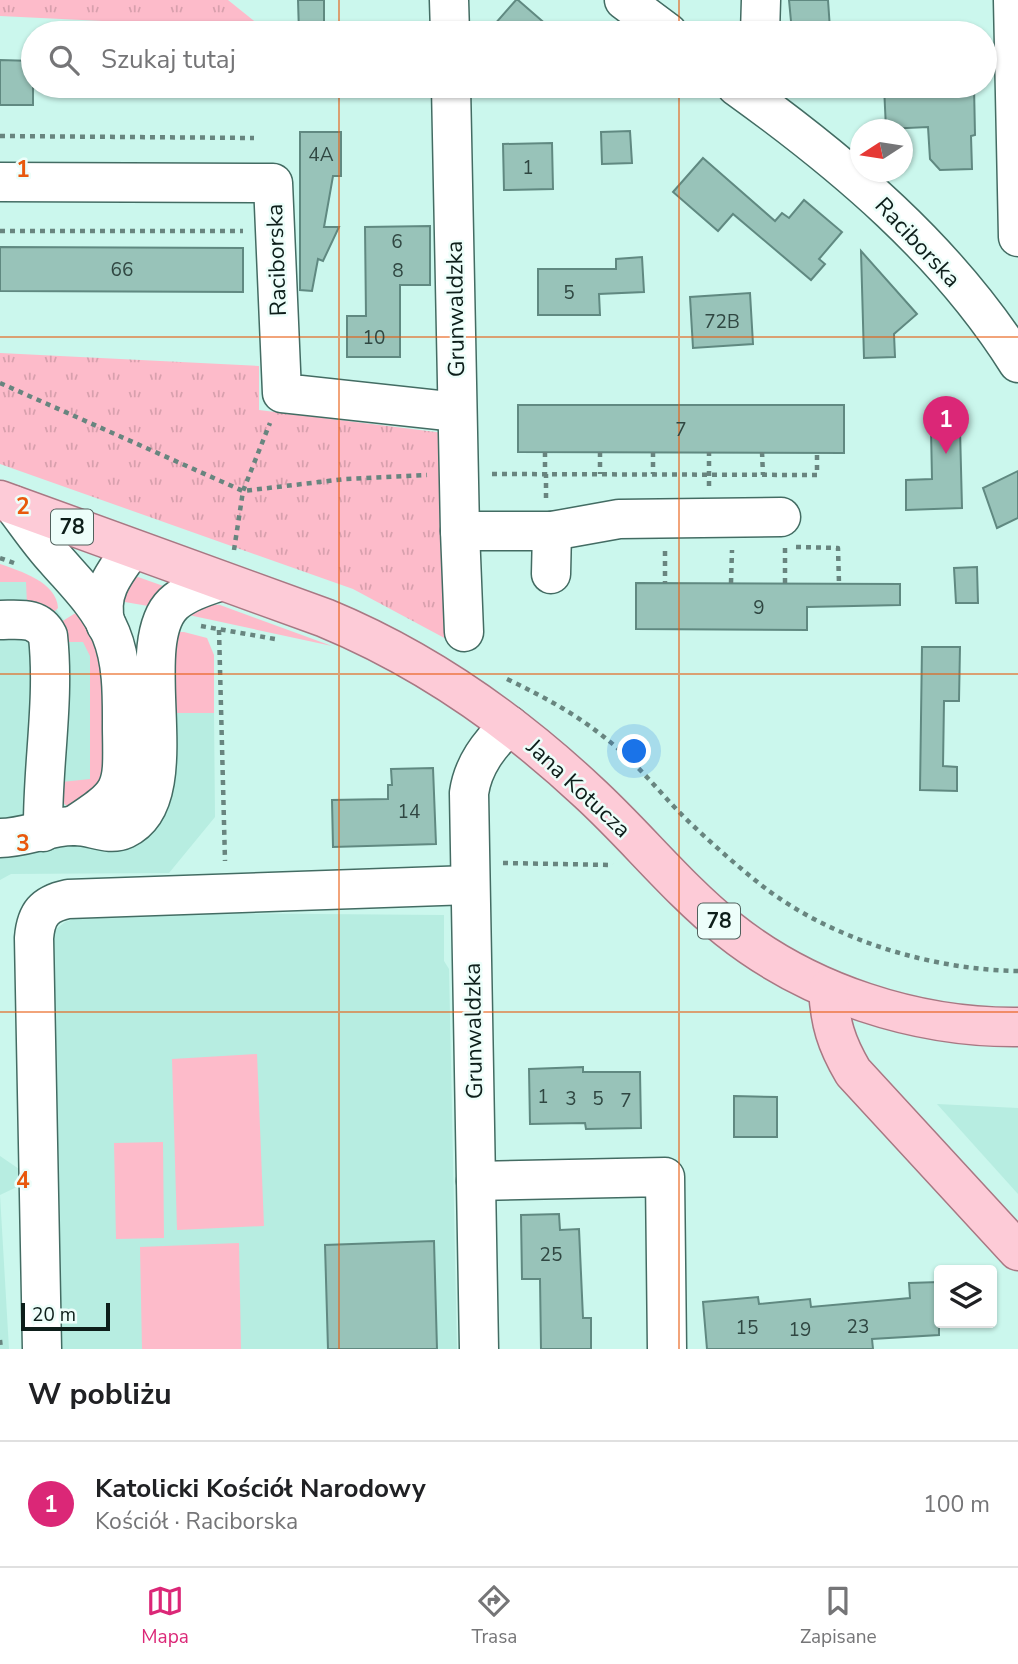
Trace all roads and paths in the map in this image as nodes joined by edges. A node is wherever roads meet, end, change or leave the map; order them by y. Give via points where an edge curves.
1 (449, 0) edge
2 (624, 0) edge
3 (761, 0) edge
4 (1013, 0) edge
5 (450, 21) edge
6 (652, 21) edge
7 (760, 21) edge
8 (451, 98) edge
9 (752, 98) edge
10 (0, 136) edge
11 (254, 138) dead end
12 (0, 182) edge
13 (0, 231) edge
14 (238, 232) dead end
15 (1018, 237) edge
16 (1012, 339) edge
17 (0, 383) edge
18 (282, 393) junction
19 (457, 412) junction
20 (545, 452) dead end
21 (600, 452) dead end
22 (653, 452) dead end
23 (762, 452) dead end
24 (817, 452) dead end
25 (459, 474) junction
26 (545, 474) junction
27 (600, 474) junction
28 (653, 474) junction
29 (763, 475) junction
30 (243, 491) junction
31 (7, 503) edge
32 (460, 531) junction
33 (552, 531) junction
34 (783, 532) joint
35 (132, 549) junction
36 (227, 565) junction
37 (551, 574) dead end
38 (785, 583) dead end
39 (0, 620) edge
40 (106, 625) junction
41 (219, 630) dead end
42 (464, 632) dead end
43 (505, 678) dead end
44 (509, 725) junction
45 (58, 829) junction
46 (0, 838) edge
47 (619, 865) dead end
48 (485, 874) junction
49 (226, 894) junction
50 (1018, 971) edge
51 (828, 989) junction
52 (1018, 1027) edge
53 (476, 1181) junction
54 (1018, 1251) edge
55 (0, 1340) edge
56 (1, 1349) edge
57 (42, 1349) edge
58 (479, 1349) edge
59 (667, 1349) edge

1 - 5 street
2 - 6 street
3 - 7 street
4 - 15 street
8 - 19 street, Grunwaldzka
9 - 16 street, Raciborska via 873,194
10 - 11 path
12 - 18 street, Raciborska via 273,183
13 - 14 path
17 - 30 path
18 - 19 street
18 - 30 path
19 - 25 street, Grunwaldzka
20 - 26 path
21 - 27 path
22 - 28 path
23 - 29 path
24 - 29 path via 817,475
25 - 26 path
25 - 30 path via 345,479
25 - 32 street, Grunwaldzka
26 - 27 path
27 - 28 path
28 - 29 path
30 - 36 path
31 - 35 main road, Jana Kotucza / 78
31 - 40 street via 83,590
32 - 33 street
32 - 42 street, Grunwaldzka
33 - 34 street via 619,519
33 - 37 street
34 - 38 path
35 - 36 main road, Jana Kotucza / 78
35 - 40 street via 106,589
36 - 44 main road, Jana Kotucza / 78 via 461,689
36 - 45 street via 173,603 163,618 157,653 157,769 144,813 115,833
39 - 45 street via 34,621 48,636 48,750 42,795
40 - 45 street via 121,685 123,773 111,800
41 - 49 path
43 - 50 path via 563,707 591,727 766,889 811,916 855,939 899,953 943,964
44 - 48 street, Grunwaldzka via 484,753 471,783 469,807
44 - 51 main road, Jana Kotucza / 78 via 589,793 726,927 770,959
45 - 46 street
47 - 48 path
48 - 49 street
48 - 53 street, Grunwaldzka
49 - 57 street via 68,900 48,905 37,917
51 - 52 main road, 78 via 943,1021
51 - 54 main road via 839,1048 853,1072
53 - 58 street, Grunwaldzka
53 - 59 street via 665,1177
55 - 56 path

